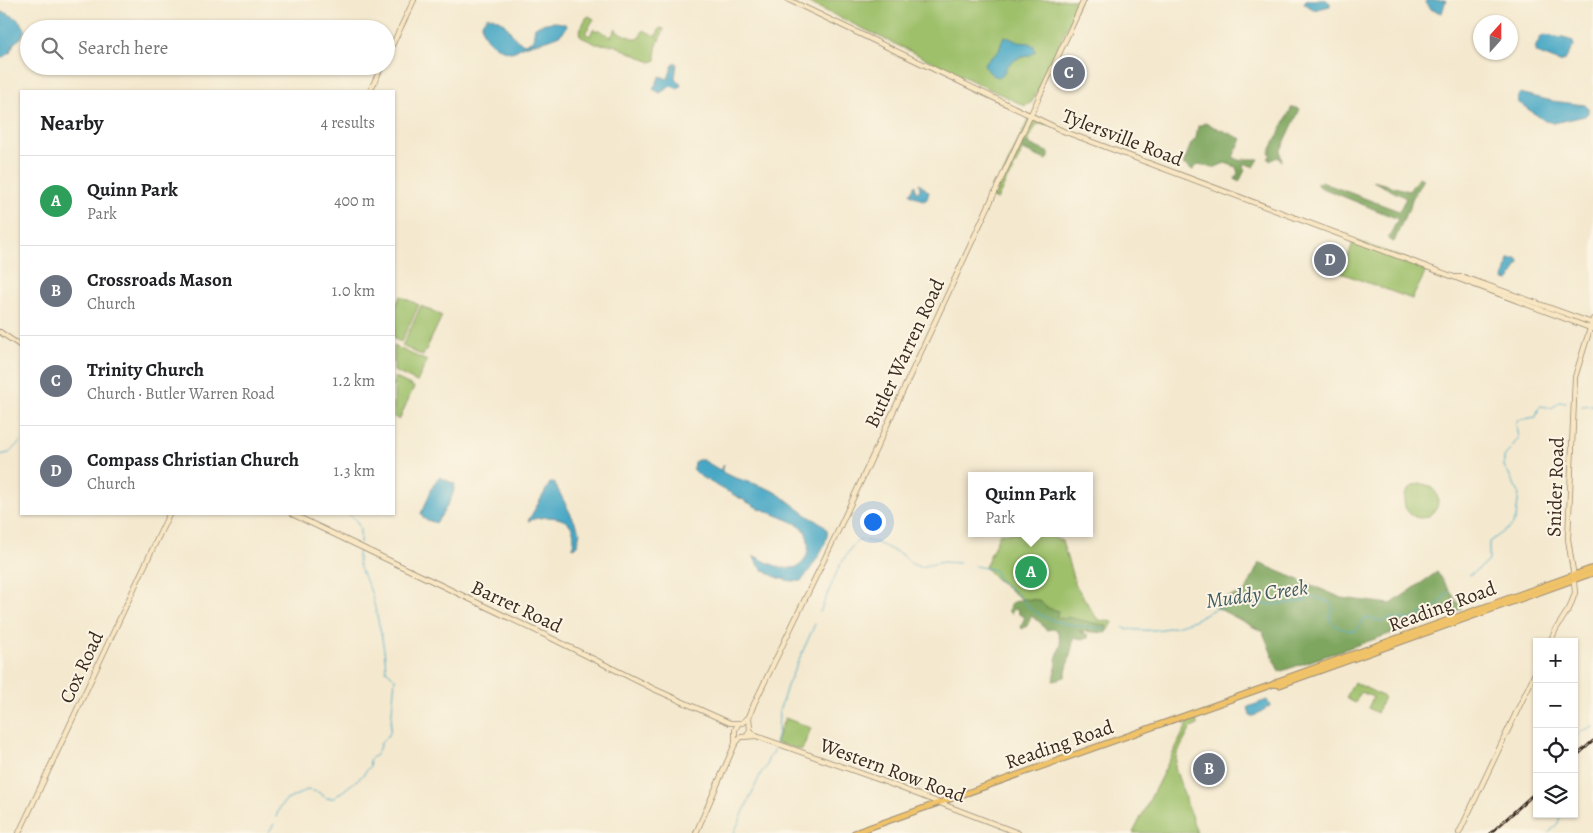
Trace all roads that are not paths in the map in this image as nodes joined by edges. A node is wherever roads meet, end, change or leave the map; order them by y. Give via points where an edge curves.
1 (414, 0) edge
2 (789, 0) edge
3 (1084, 0) edge
4 (395, 39) edge
5 (378, 75) edge
6 (370, 90) edge
7 (1030, 116) junction
8 (1592, 325) edge
9 (0, 332) edge
10 (20, 345) edge
11 (169, 515) edge
12 (294, 515) edge
13 (1593, 568) edge
14 (1593, 573) edge
15 (1574, 577) junction
16 (1552, 638) edge
17 (1533, 678) edge
18 (749, 717) junction
19 (730, 723) junction
20 (740, 723) junction
21 (749, 728) junction
22 (735, 732) junction
23 (756, 736) junction
24 (744, 737) junction
25 (735, 744) junction
26 (939, 802) junction
27 (19, 833) edge
28 (696, 833) edge
29 (854, 833) edge
30 (1018, 833) edge
31 (1459, 833) edge

1 - 4 main road
2 - 7 main road, Tylersville Road
3 - 7 main road, Butler Warren Road
5 - 6 main road
7 - 8 main road, Tylersville Road via 1093,143 1462,281
7 - 18 main road, Butler Warren Road
8 - 15 main road, Snider Road via 1575,377 1568,533
9 - 10 main road
11 - 27 main road, Cox Road
12 - 19 main road, Barret Road
13 - 15 main road, Reading Road
14 - 15 main road, Reading Road
15 - 16 main road, Snider Road via 1572,603
15 - 26 main road, Reading Road via 1280,685 1274,684
17 - 31 main road
18 - 20 main road, Butler Warren Road
18 - 21 main road, Butler Warren Road
19 - 20 main road, Barret Road
19 - 22 main road
20 - 21 main road
20 - 22 main road, Butler Warren Road
21 - 23 main road, Western Row Road
21 - 24 main road, Butler Warren Road
22 - 24 main road
22 - 25 main road, Butler Warren Road
23 - 24 main road, Western Row Road
23 - 26 main road, Western Row Road
24 - 25 main road, Butler Warren Road
25 - 28 main road, Butler Warren Road
26 - 29 main road, Reading Road
26 - 30 main road, Western Row Road

